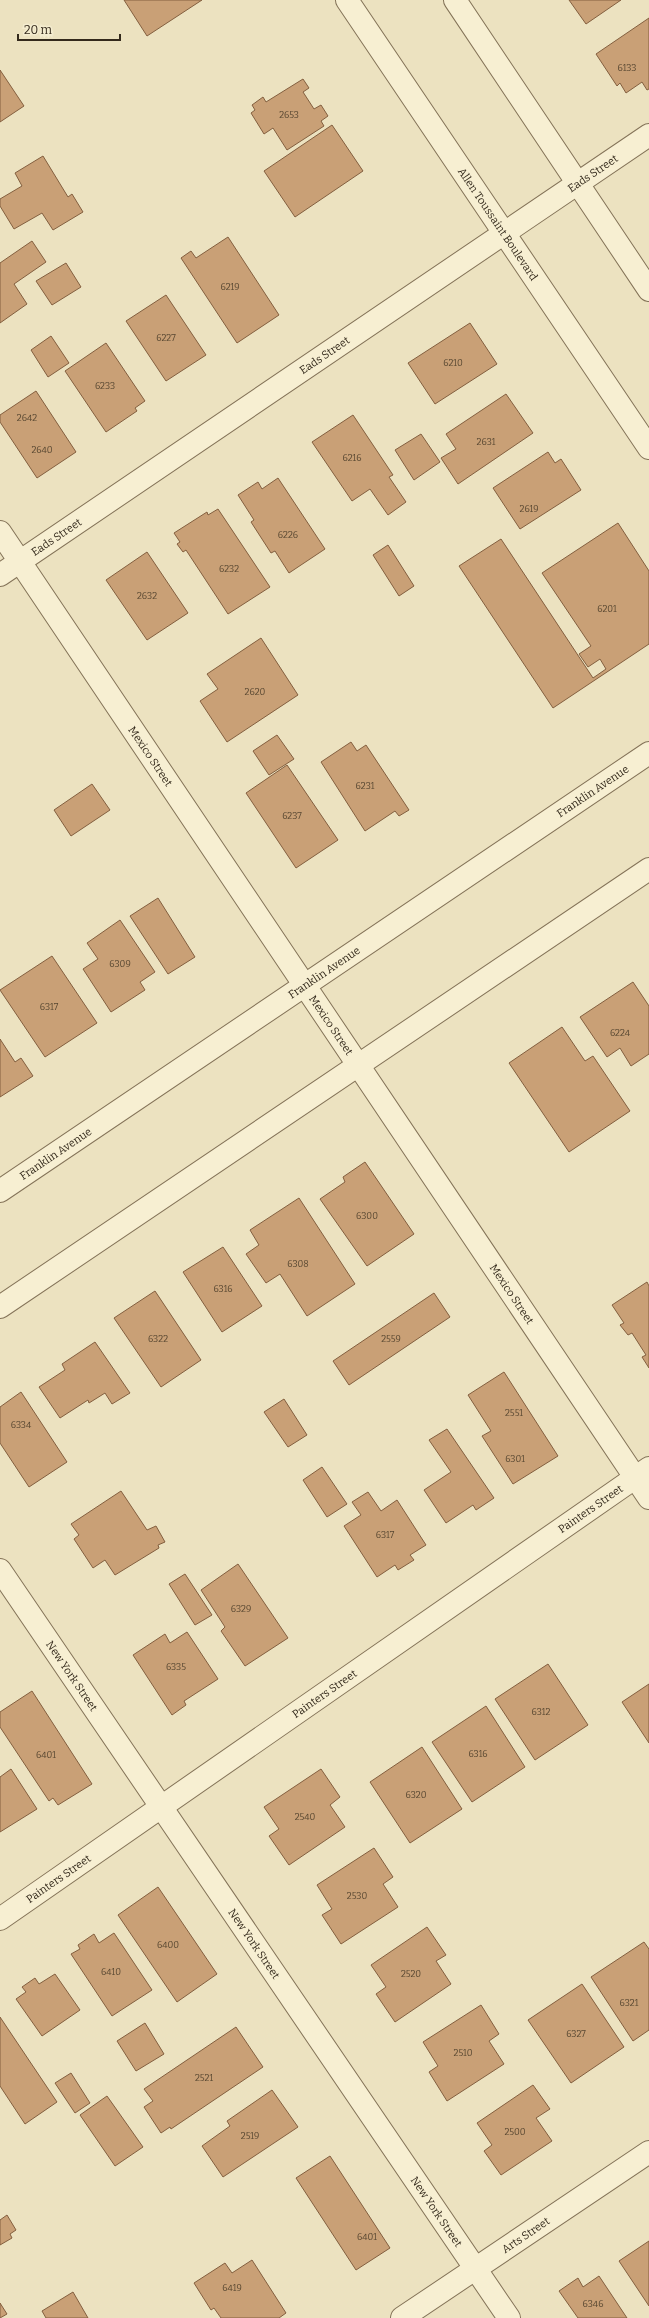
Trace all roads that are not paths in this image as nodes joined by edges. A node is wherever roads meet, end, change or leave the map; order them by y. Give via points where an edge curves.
1 (347, 0) edge
2 (455, 0) edge
3 (649, 136) edge
4 (578, 184) junction
5 (504, 234) junction
6 (649, 290) edge
7 (649, 448) edge
8 (0, 532) edge
9 (20, 561) junction
10 (0, 575) edge
11 (649, 753) edge
12 (649, 870) edge
13 (304, 986) junction
14 (358, 1066) junction
15 (0, 1191) edge
16 (0, 1307) edge
17 (642, 1472) edge
18 (649, 1498) edge
19 (0, 1570) edge
20 (163, 1808) junction
21 (0, 1919) edge
22 (649, 2152) edge
23 (476, 2269) junction
24 (402, 2318) edge
25 (509, 2318) edge

1 - 5 street, Allen Toussaint Boulevard
2 - 4 street
3 - 4 street, Eads Street
4 - 5 street, Eads Street
4 - 6 street
5 - 7 street, Allen Toussaint Boulevard
5 - 9 street, Eads Street
8 - 9 street, Mexico Street
9 - 10 street, Eads Street
9 - 13 street, Mexico Street
11 - 13 street, Franklin Avenue
12 - 14 street
13 - 14 street, Mexico Street
13 - 15 street, Franklin Avenue
14 - 16 street
14 - 17 street, Mexico Street
17 - 18 street, Mexico Street
17 - 20 street, Painters Street
19 - 20 street, New York Street
20 - 21 street, Painters Street
20 - 23 street, New York Street
22 - 23 street, Arts Street
23 - 24 street, Arts Street
23 - 25 street, New York Street

